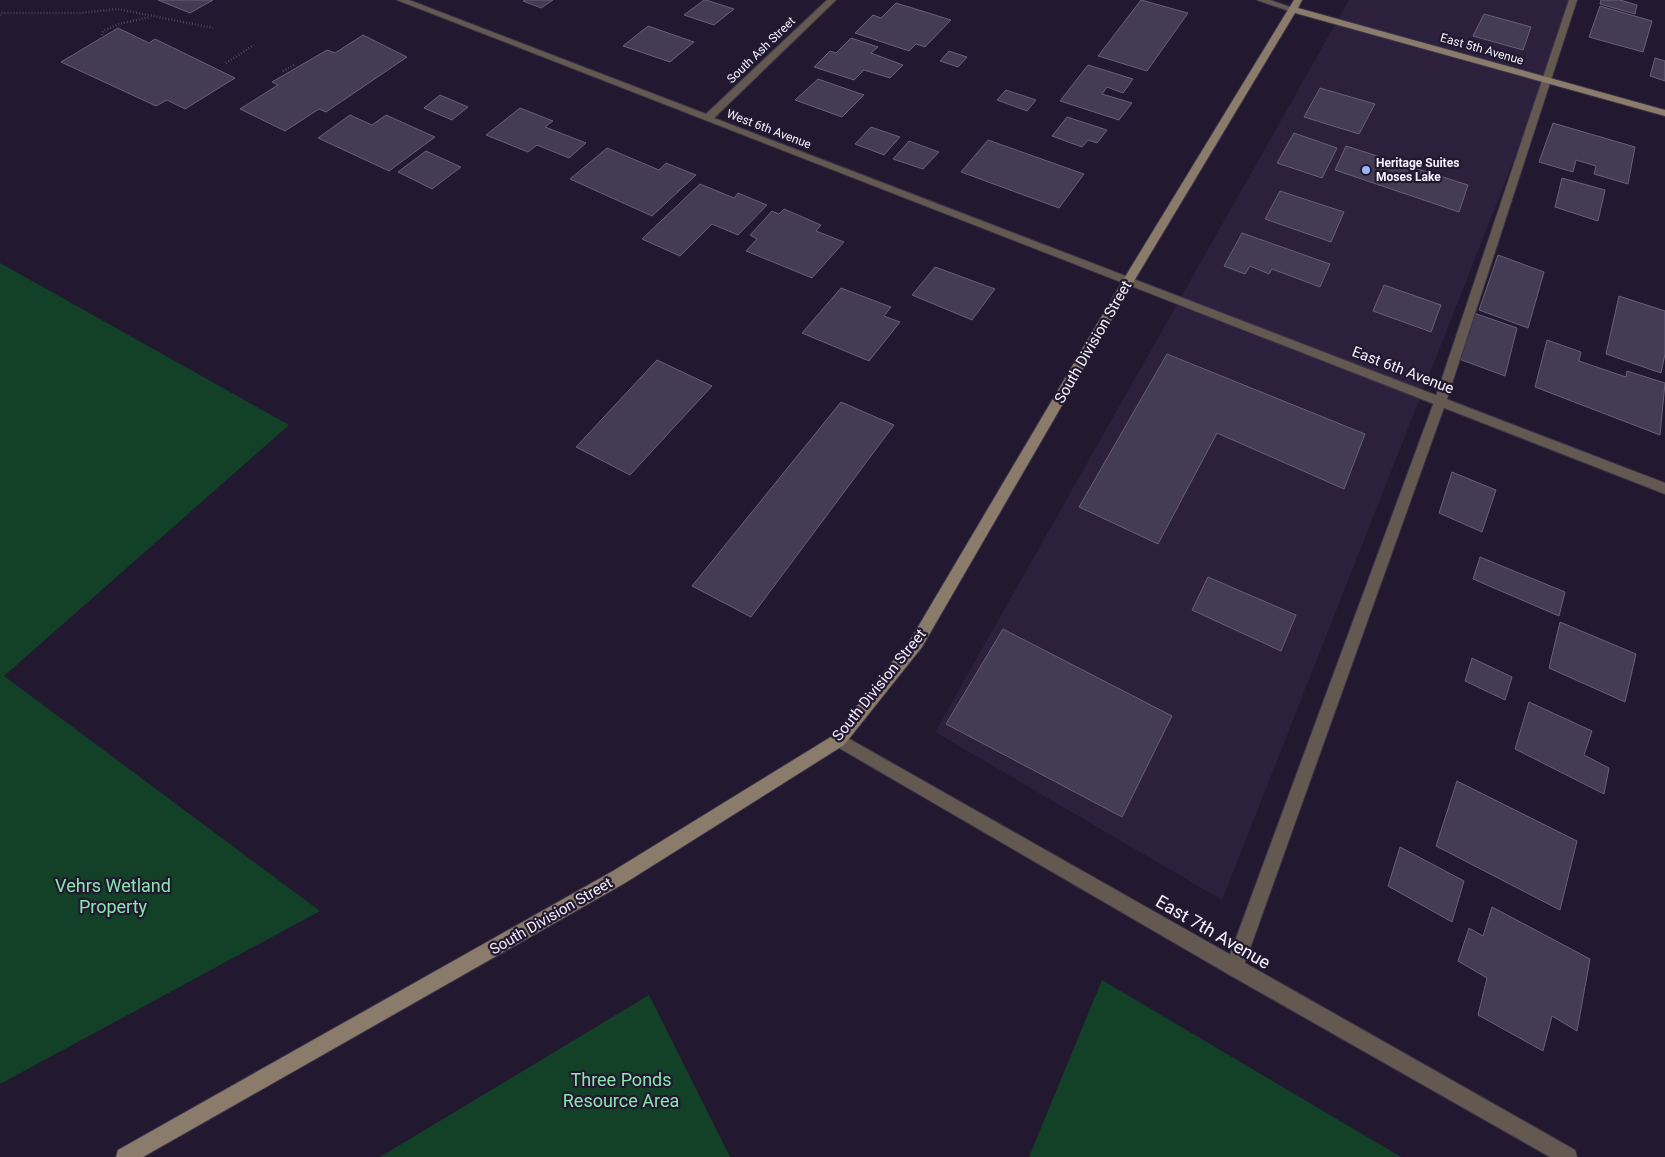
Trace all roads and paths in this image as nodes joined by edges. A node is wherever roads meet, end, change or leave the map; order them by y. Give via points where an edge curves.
1 (401, 0) edge
2 (832, 0) edge
3 (1261, 0) edge
4 (1573, 0) edge
5 (1295, 4) edge
6 (0, 15) edge
7 (153, 16) junction
8 (213, 28) dead end
9 (102, 35) dead end
10 (254, 46) dead end
11 (226, 63) dead end
12 (296, 64) dead end
13 (283, 71) dead end
14 (1545, 79) junction
15 (1665, 113) edge
16 (708, 118) junction
17 (1129, 280) junction
18 (1440, 402) junction
19 (1665, 489) edge
20 (839, 740) junction
21 (1234, 968) junction
22 (125, 1157) edge
23 (1568, 1157) edge

1 - 16 street, West 6th Avenue
2 - 16 street, South Ash Street
3 - 5 street
4 - 14 street
5 - 14 main road, East 5th Avenue
5 - 17 main road, South Division Street
6 - 7 path via 118,9
7 - 8 path
7 - 9 path via 119,24 103,31
10 - 11 path
12 - 13 path
14 - 15 main road, East 5th Avenue
14 - 18 street
16 - 17 street, West 6th Avenue
17 - 18 street, East 6th Avenue
17 - 20 main road, South Division Street via 918,642
18 - 19 street, East 6th Avenue
18 - 21 street
20 - 21 street, East 7th Avenue
20 - 22 main road, South Division Street via 619,878
21 - 23 street, East 7th Avenue

